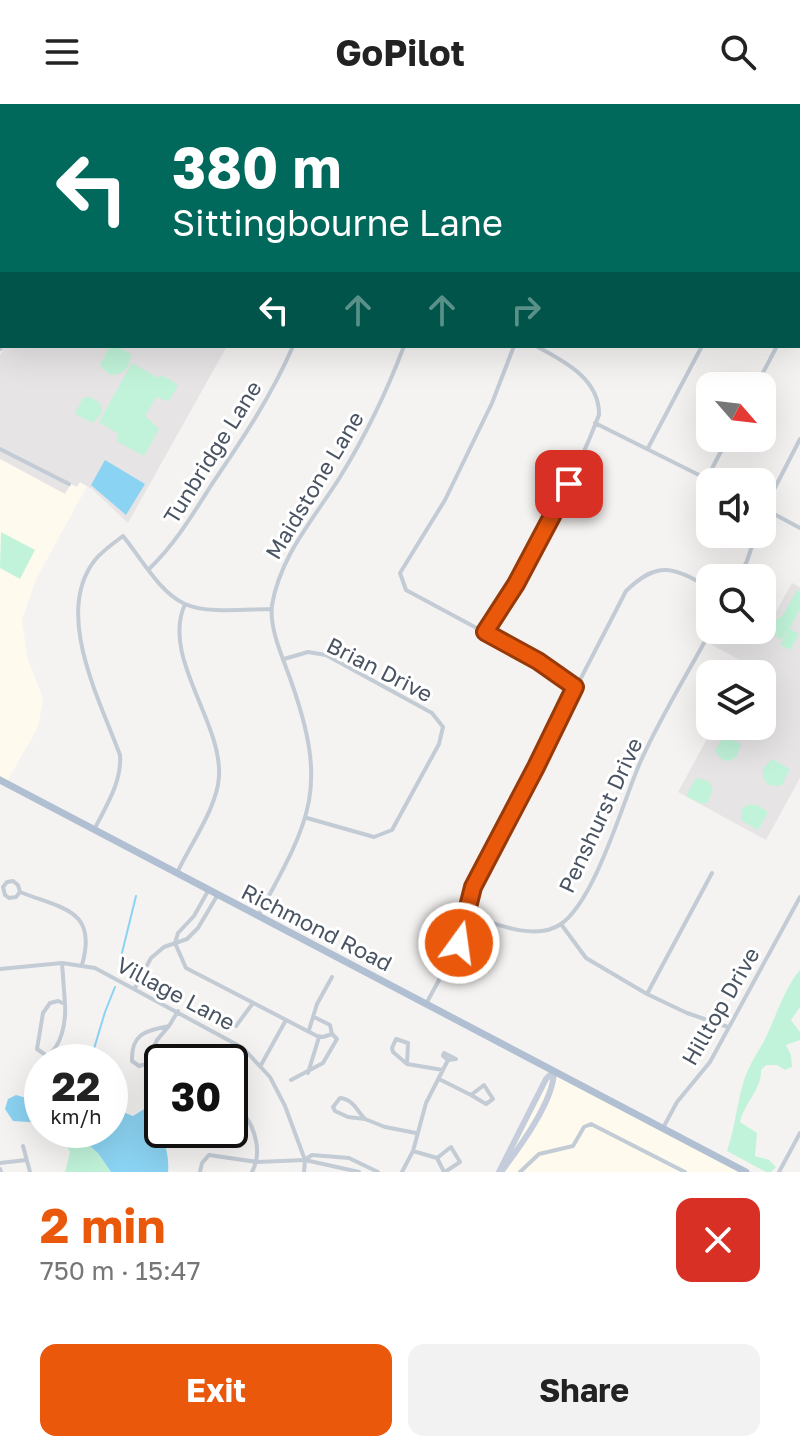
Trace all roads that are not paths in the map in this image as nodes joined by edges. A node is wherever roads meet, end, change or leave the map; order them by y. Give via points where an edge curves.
1 (292, 348) edge
2 (403, 348) edge
3 (513, 348) edge
4 (539, 348) edge
5 (701, 348) edge
6 (776, 348) edge
7 (763, 372) edge
8 (595, 423) junction
9 (800, 439) edge
10 (648, 448) junction
11 (0, 449) edge
12 (696, 472) edge
13 (69, 484) dead end
14 (776, 485) edge
15 (776, 516) edge
16 (800, 528) edge
17 (149, 569) junction
18 (696, 581) edge
19 (185, 604) junction
20 (272, 609) junction
21 (485, 632) junction
22 (703, 644) edge
23 (284, 659) junction
24 (575, 687) junction
25 (0, 780) edge
26 (307, 818) junction
27 (94, 830) junction
28 (712, 873) dead end
29 (177, 874) junction
30 (208, 891) junction
31 (20, 892) junction
32 (217, 896) junction
33 (800, 897) edge
34 (466, 914) junction
35 (258, 916) junction
36 (561, 924) junction
37 (175, 943) junction
38 (62, 963) junction
39 (82, 965) junction
40 (0, 969) edge
41 (332, 977) dead end
42 (135, 988) junction
43 (647, 994) junction
44 (253, 1003) junction
45 (65, 1004) junction
46 (426, 1004) junction
47 (178, 1011) junction
48 (314, 1017) junction
49 (286, 1020) junction
50 (169, 1026) junction
51 (236, 1026) dead end
52 (729, 1027) junction
53 (309, 1030) junction
54 (332, 1034) junction
55 (319, 1037) junction
56 (448, 1060) dead end
57 (407, 1064) junction
58 (261, 1065) junction
59 (443, 1070) junction
60 (554, 1071) junction
61 (308, 1073) junction
62 (439, 1079) junction
63 (291, 1080) dead end
64 (471, 1095) junction
65 (365, 1119) junction
66 (248, 1121) edge
67 (663, 1128) junction
68 (416, 1133) junction
69 (800, 1133) edge
70 (23, 1146) dead end
71 (413, 1151) junction
72 (437, 1158) junction
73 (26, 1160) junction
74 (305, 1160) junction
75 (257, 1162) junction
76 (0, 1168) edge
77 (30, 1172) edge
78 (200, 1172) edge
79 (252, 1172) edge
80 (304, 1172) edge
81 (359, 1172) edge
82 (378, 1172) edge
83 (402, 1172) edge
84 (445, 1172) edge
85 (500, 1172) edge
86 (520, 1172) edge
87 (685, 1172) edge
88 (746, 1172) edge
89 (779, 1172) edge

1 - 17 street, Tunbridge Lane via 236,449 169,549
2 - 20 street, Maidstone Lane via 357,449 282,566
3 - 21 street via 445,500 400,573 406,590
4 - 8 street via 592,387 599,406
5 - 10 street
6 - 7 street
8 - 10 street
8 - 21 street via 549,526
9 - 14 street
10 - 12 street
11 - 13 street
15 - 16 street
17 - 19 street
17 - 27 street via 123,536 95,560 78,600 80,642 121,764
18 - 24 street via 673,569 640,577 626,591
19 - 20 street
19 - 29 street via 178,633 219,777
20 - 23 street, Maidstone Lane
21 - 24 street
22 - 36 street, Penshurst Drive via 639,764 582,899
23 - 26 street, Maidstone Lane via 311,746
23 - 26 street, Brian Drive via 308,652 330,656 432,713 443,727 392,830 374,837
24 - 34 street via 473,887
25 - 27 main road, Richmond Road
26 - 35 street, Maidstone Lane
27 - 29 main road, Richmond Road
28 - 43 street
29 - 30 main road, Richmond Road
30 - 32 main road, Richmond Road
30 - 37 street
31 - 31 street via 13,881 3,887 9,898
31 - 39 street via 78,916 87,932
32 - 35 main road, Richmond Road
32 - 37 street via 198,928
33 - 52 street, Hilltop Drive
34 - 36 street, Penshurst Drive via 517,929 543,931
34 - 46 street via 459,943
35 - 46 main road, Richmond Road
36 - 43 street via 586,958
37 - 42 street via 151,958
37 - 44 street via 186,968
38 - 39 street, Village Lane
38 - 40 street, Village Lane
38 - 45 street
39 - 42 street, Village Lane
41 - 48 street
42 - 47 street, Village Lane
43 - 52 street
44 - 49 street
44 - 51 street
45 - 45 street via 57,1046 47,1056 41,1054 37,1049 43,1013 50,1003
46 - 60 main road, Richmond Road
47 - 50 street
47 - 58 street, Village Lane via 243,1048
48 - 53 street
48 - 54 street via 330,1025
49 - 53 street
49 - 58 street
50 - 50 street via 139,1035 131,1048 132,1061 146,1064
52 - 67 street, Hilltop Drive
53 - 55 street
54 - 55 street
54 - 61 street via 337,1039 323,1063
55 - 61 street
56 - 59 street
57 - 57 street via 393,1052 396,1039 408,1043
57 - 59 street
58 - 74 street, Village Lane via 285,1106
59 - 62 street
60 - 67 main road, Richmond Road
60 - 85 street via 554,1083 525,1138
61 - 63 street
62 - 64 street
62 - 68 street
64 - 64 street via 486,1104 493,1099 484,1085
65 - 65 street via 335,1111 336,1100 346,1098
65 - 68 street
66 - 75 street
67 - 88 main road, Richmond Road
68 - 71 street
69 - 89 street
70 - 73 street
71 - 72 street
71 - 83 street
72 - 84 street
72 - 84 street via 451,1147 460,1162
73 - 76 street
73 - 77 street
74 - 75 street
74 - 80 street, Village Lane
74 - 81 street
74 - 82 street via 312,1155 349,1158
75 - 78 street via 209,1155
75 - 79 street
86 - 87 street via 535,1156 573,1146 591,1124

